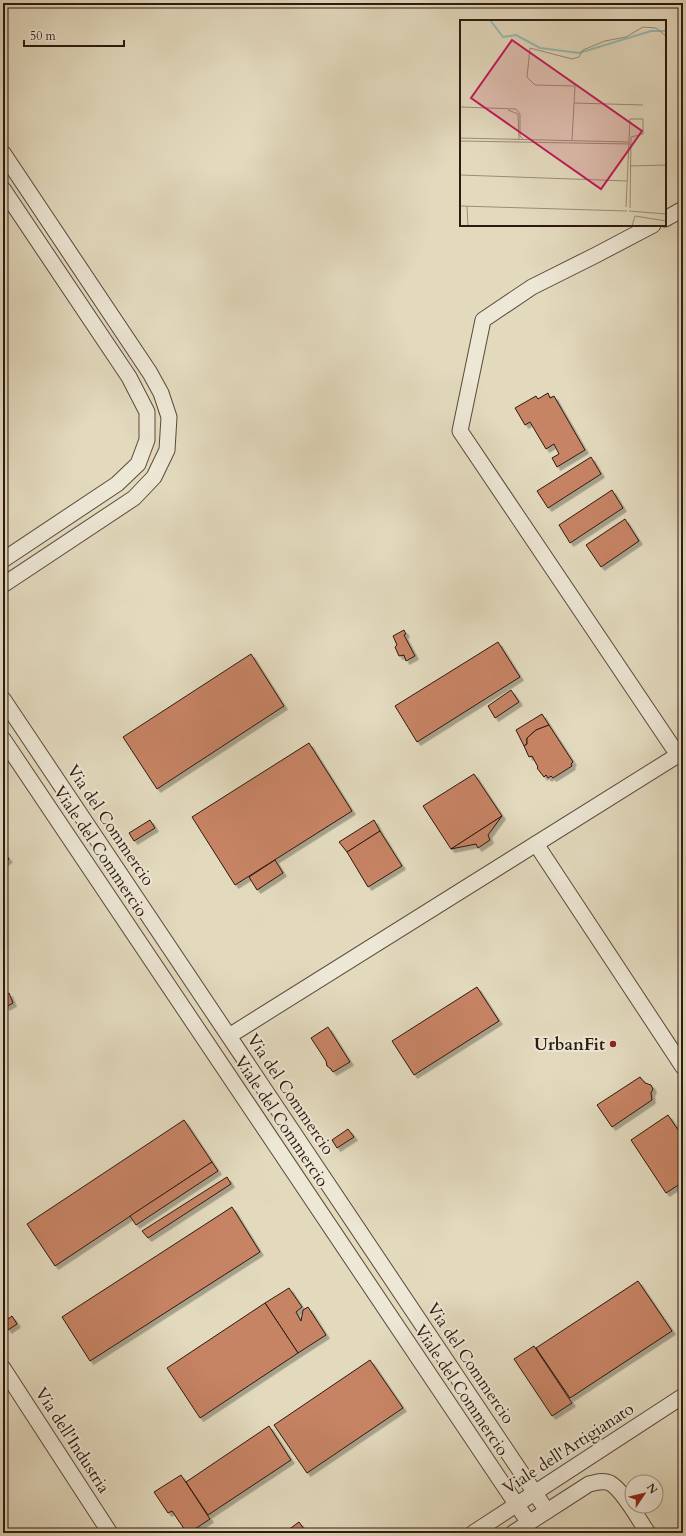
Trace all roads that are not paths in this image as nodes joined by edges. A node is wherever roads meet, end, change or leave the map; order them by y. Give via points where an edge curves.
1 (3, 153) edge
2 (3, 189) edge
3 (683, 209) edge
4 (666, 218) edge
5 (651, 226) edge
6 (3, 560) edge
7 (3, 585) edge
8 (3, 699) edge
9 (3, 739) edge
10 (536, 844) junction
11 (229, 1036) junction
12 (683, 1067) edge
13 (3, 1368) edge
14 (683, 1396) edge
15 (535, 1492) junction
16 (516, 1505) junction
17 (547, 1511) junction
18 (529, 1523) junction
19 (110, 1533) edge
20 (473, 1533) edge
21 (514, 1533) edge
22 (648, 1533) edge

1 - 7 street via 150,373 161,393 169,418 168,450 154,478 134,498
2 - 6 street via 129,377 147,412 147,440 138,464 117,484
3 - 4 street
5 - 10 street via 532,287 483,320 460,431 678,755
8 - 11 street, Via del Commercio
9 - 16 street, Viale del Commercio
10 - 11 street
10 - 12 street
11 - 15 street, Via del Commercio
13 - 19 street, Via dell'Industria
14 - 15 street, Viale dell'Artigianato
15 - 16 street, Viale dell'Artigianato
15 - 17 street, Via del Commercio
16 - 18 street, Viale del Commercio
16 - 20 street, Viale dell'Artigianato
17 - 18 street
17 - 22 street via 589,1484 599,1481 610,1483 619,1490
18 - 21 street

